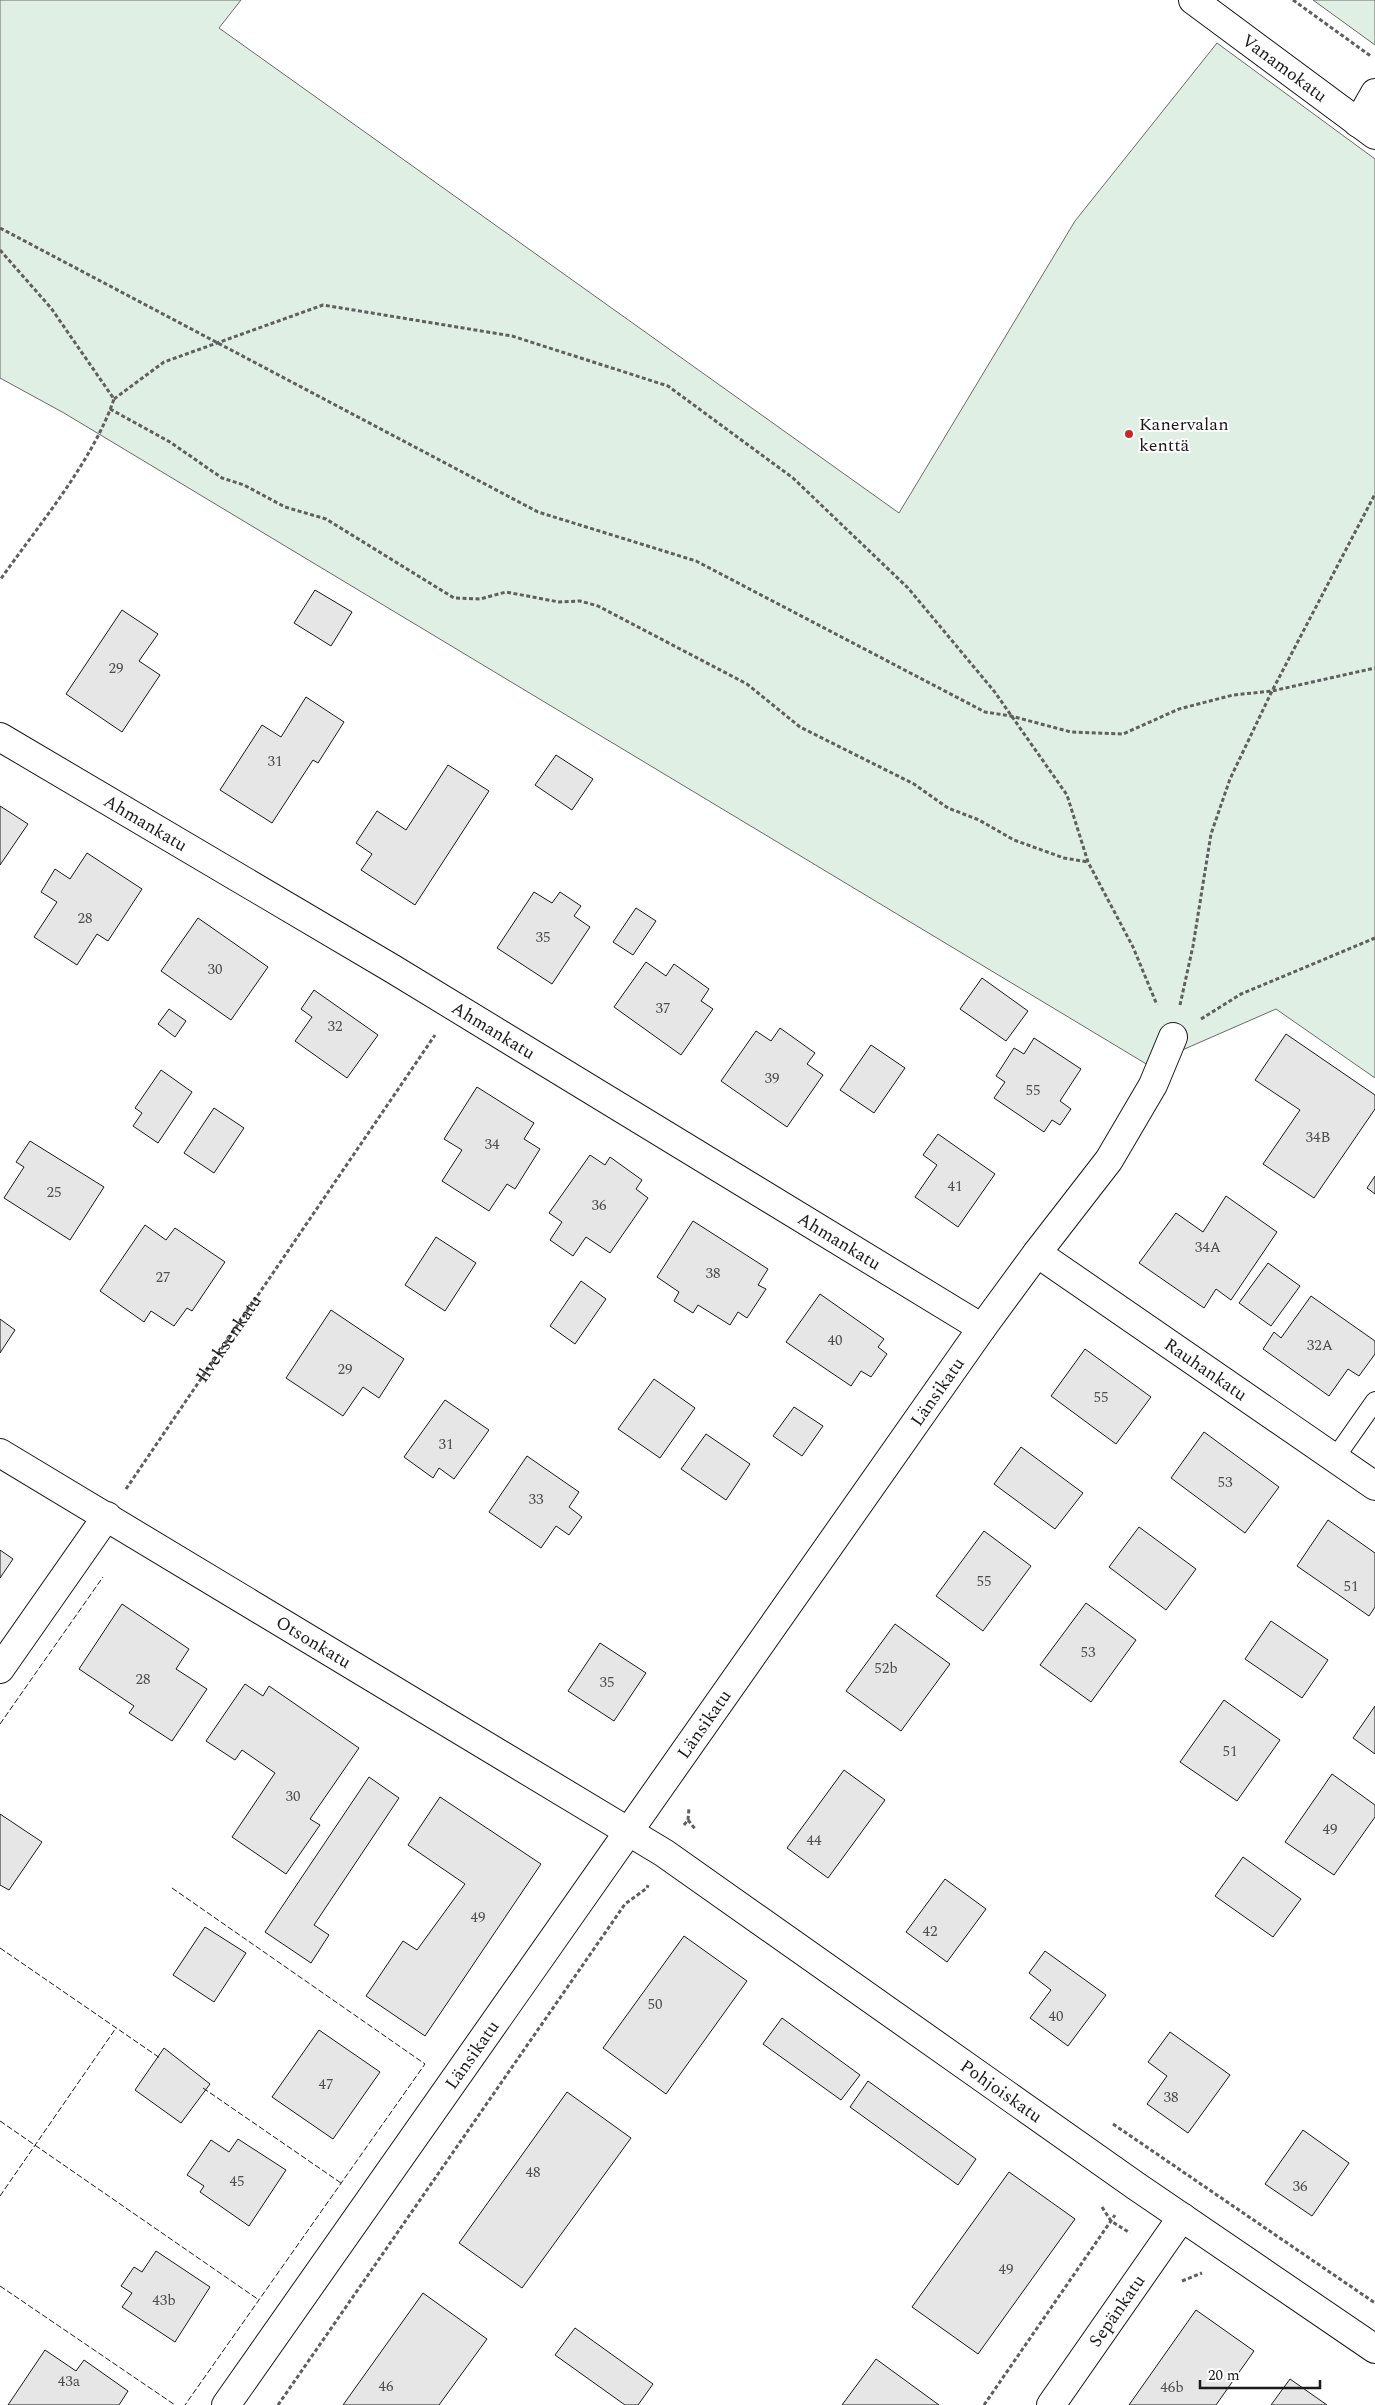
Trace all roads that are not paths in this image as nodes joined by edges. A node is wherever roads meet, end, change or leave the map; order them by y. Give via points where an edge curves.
1 (1193, 0) edge
2 (1375, 93) edge
3 (1366, 129) edge
4 (0, 737) edge
5 (1173, 1037) road end
6 (1037, 1253) junction
7 (982, 1328) junction
8 (1375, 1400) edge
9 (0, 1453) edge
10 (1335, 1458) junction
11 (1375, 1486) edge
12 (107, 1516) junction
13 (0, 1669) edge
14 (629, 1831) junction
15 (1182, 2217) junction
16 (1375, 2349) edge
17 (226, 2405) edge
18 (1051, 2405) edge

1 - 3 street, Vanamokatu
2 - 3 street
4 - 7 street, Ahmankatu via 455,1006
5 - 6 street, Länsikatu via 1153,1085 1122,1140
6 - 7 street, Länsikatu
6 - 10 street, Rauhankatu
7 - 14 street, Länsikatu
8 - 10 lane
9 - 12 street, Otsonkatu
10 - 11 street, Rauhankatu
12 - 13 street
12 - 14 street, Otsonkatu
14 - 15 street, Pohjoiskatu
14 - 17 street, Länsikatu
15 - 16 street, Pohjoiskatu
15 - 18 street, Sepänkatu

